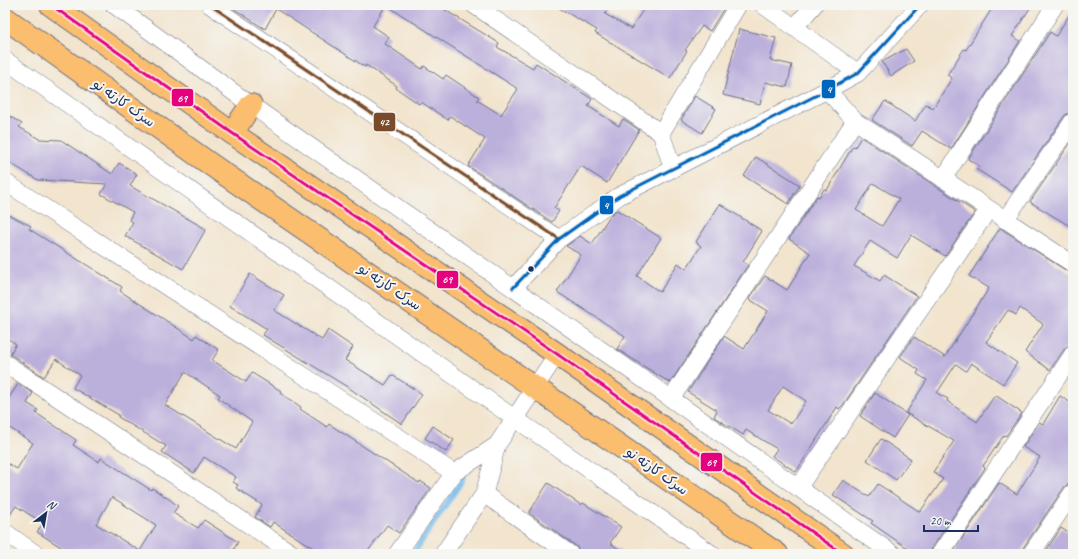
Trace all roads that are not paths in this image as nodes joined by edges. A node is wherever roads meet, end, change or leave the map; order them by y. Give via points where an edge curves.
1 (51, 5) edge
2 (114, 5) edge
3 (210, 5) edge
4 (474, 5) edge
5 (738, 5) edge
6 (763, 5) edge
7 (814, 5) edge
8 (920, 5) edge
9 (1055, 5) edge
10 (5, 18) edge
11 (794, 28) junction
12 (5, 60) edge
13 (858, 73) junction
14 (827, 90) junction
15 (251, 105) junction
16 (855, 121) junction
17 (1073, 121) edge
18 (232, 133) junction
19 (661, 133) junction
20 (673, 169) junction
21 (943, 179) junction
22 (5, 182) edge
23 (989, 209) junction
24 (1005, 220) junction
25 (560, 239) junction
26 (1071, 258) edge
27 (514, 288) junction
28 (557, 354) junction
29 (1073, 354) edge
30 (5, 363) edge
31 (536, 387) junction
32 (671, 398) junction
33 (514, 418) junction
34 (497, 445) junction
35 (454, 474) junction
36 (798, 488) junction
37 (1073, 492) edge
38 (484, 494) junction
39 (5, 532) edge
40 (36, 554) edge
41 (293, 554) edge
42 (397, 554) edge
43 (443, 554) edge
44 (570, 554) edge
45 (712, 554) edge
46 (777, 554) edge
47 (843, 554) edge
48 (893, 554) edge
49 (940, 554) edge
50 (1031, 554) edge

1 - 18 highway
2 - 15 street
3 - 25 street
4 - 19 street
5 - 19 street
6 - 11 street
7 - 11 street
8 - 13 street
9 - 21 street
10 - 31 highway, سرک کارته نو via 210,164
11 - 13 street
12 - 33 street
13 - 14 street
14 - 16 street
14 - 20 street
15 - 18 highway
15 - 27 street
16 - 21 street
16 - 32 street
17 - 24 street
18 - 28 highway
19 - 20 street
20 - 25 street via 619,196
21 - 23 street
22 - 35 street
23 - 24 street
23 - 36 street
24 - 26 street
25 - 27 street
27 - 32 street
28 - 31 street
28 - 47 highway
29 - 49 street
30 - 41 street
31 - 33 street
31 - 46 highway, سرک کارته نو
32 - 36 street
33 - 34 street
33 - 45 street
34 - 35 street
34 - 38 street
35 - 42 street
36 - 48 street
37 - 50 street
38 - 43 street
38 - 44 street
39 - 40 street

